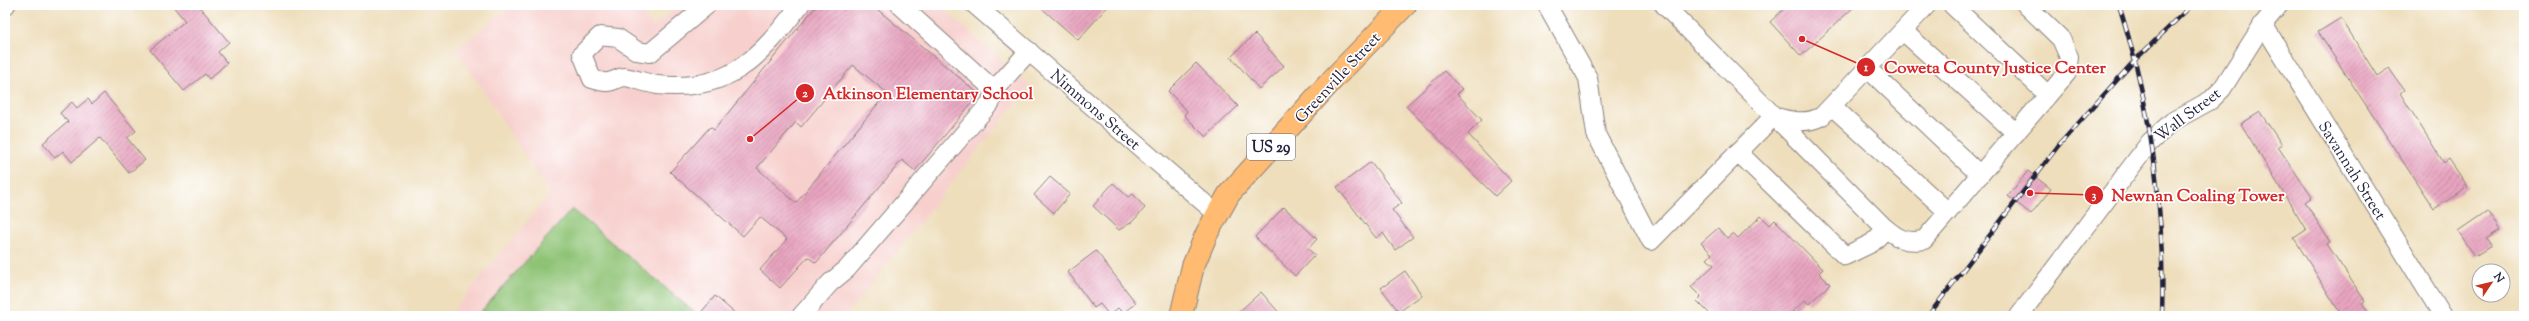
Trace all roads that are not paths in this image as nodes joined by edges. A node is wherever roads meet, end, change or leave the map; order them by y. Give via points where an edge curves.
1 (707, 5) edge
2 (800, 5) edge
3 (900, 5) edge
4 (975, 5) edge
5 (1405, 5) edge
6 (1548, 5) edge
7 (1664, 5) edge
8 (1927, 5) edge
9 (1952, 5) edge
10 (2026, 5) edge
11 (2279, 5) edge
12 (2263, 24) junction
13 (1903, 31) junction
14 (1029, 51) junction
15 (1868, 69) junction
16 (994, 90) junction
17 (2048, 96) junction
18 (1833, 107) junction
19 (1774, 116) junction
20 (2016, 133) junction
21 (1738, 152) junction
22 (1980, 175) junction
23 (1948, 212) junction
24 (1217, 214) junction
25 (1886, 229) junction
26 (801, 316) edge
27 (1182, 316) edge
28 (2019, 316) edge
29 (2443, 316) edge

1 - 2 street via 650,53 637,51 618,38 600,36 582,54 592,79 608,82 623,77 657,84 686,86 709,82 744,68 772,43
3 - 16 street
4 - 14 street, Nimmons Street
5 - 24 main road, Greenville Street / US 29 via 1229,194
6 - 21 street via 1588,78 1596,134 1651,241
7 - 19 street
8 - 13 street
9 - 17 street
10 - 17 street via 2061,39 2069,57 2067,73
11 - 12 street, Wall Street
12 - 28 street, Wall Street via 2222,89 2210,100 2174,121 2150,142
12 - 29 street, Savannah Street
13 - 15 street
13 - 20 street
14 - 16 street
14 - 24 street, Nimmons Street
15 - 18 street
15 - 22 street
16 - 26 street via 991,102 847,270 830,283
17 - 20 street
18 - 19 street via 1812,122
18 - 23 street
19 - 21 street
19 - 25 street
20 - 22 street
21 - 25 street via 1845,256 1872,243
22 - 23 street
23 - 25 street via 1924,240 1903,241
24 - 27 main road, Greenville Street / US 29 via 1193,266

